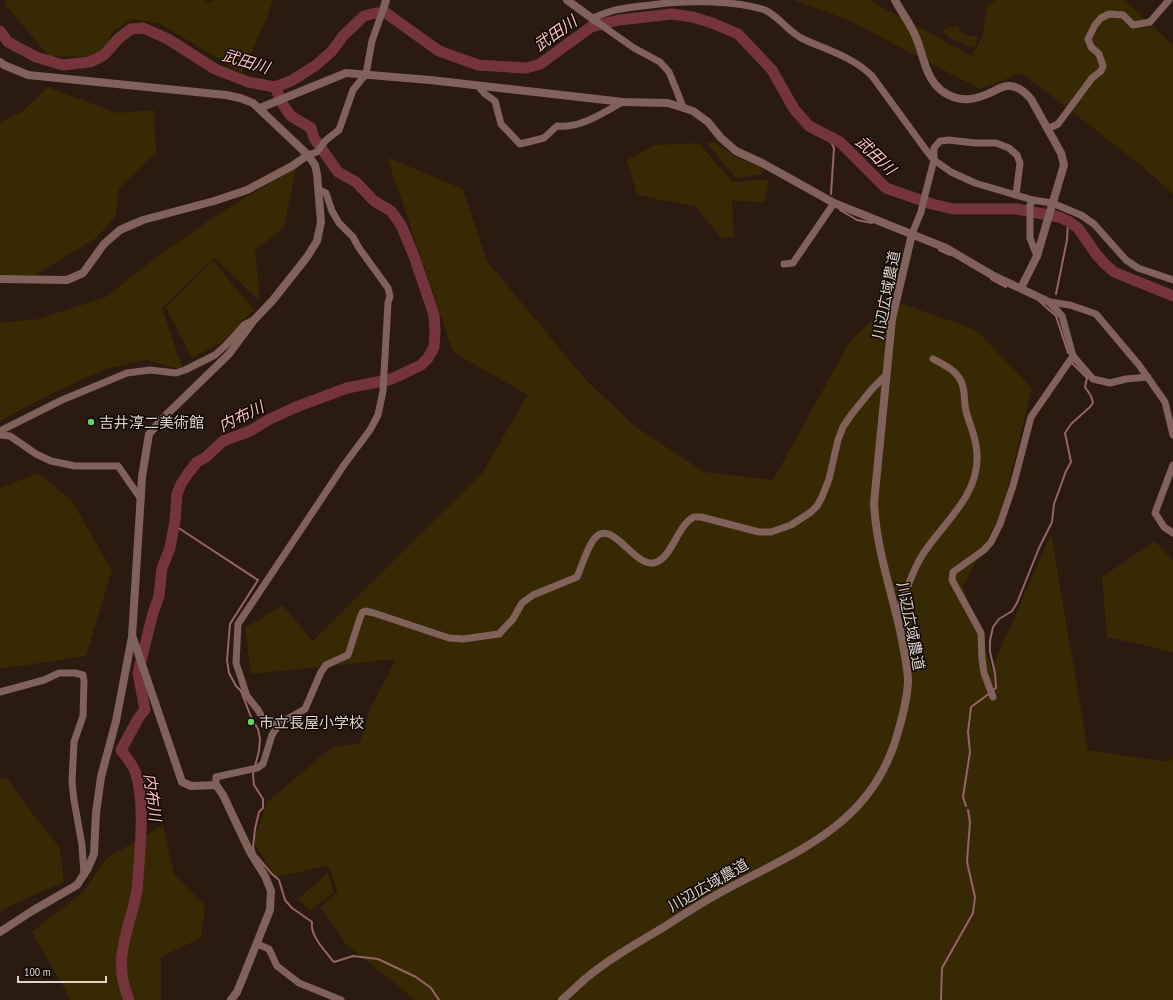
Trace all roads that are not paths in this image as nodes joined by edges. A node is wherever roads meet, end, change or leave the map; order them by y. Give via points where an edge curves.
1 (566, 0) edge
2 (895, 0) edge
3 (1169, 0) edge
4 (385, 3) edge
5 (595, 20) junction
6 (0, 62) edge
7 (366, 74) junction
8 (479, 87) junction
9 (623, 102) junction
10 (263, 107) junction
11 (683, 107) junction
12 (1047, 129) junction
13 (308, 155) junction
14 (934, 160) junction
15 (319, 190) junction
16 (1016, 195) junction
17 (834, 203) junction
18 (1032, 203) junction
19 (1052, 205) junction
20 (912, 234) junction
21 (1037, 256) junction
22 (784, 264) dead end
23 (0, 279) edge
24 (1173, 280) edge
25 (1021, 288) junction
26 (1049, 302) junction
27 (254, 320) junction
28 (1073, 356) junction
29 (933, 359) dead end
30 (886, 375) junction
31 (1148, 377) junction
32 (0, 431) edge
33 (0, 434) edge
34 (1173, 435) edge
35 (1173, 464) edge
36 (141, 500) junction
37 (1173, 533) edge
38 (897, 616) junction
39 (132, 637) junction
40 (0, 692) edge
41 (993, 697) dead end
42 (278, 726) junction
43 (216, 785) junction
44 (84, 874) junction
45 (0, 932) edge
46 (257, 944) junction
47 (231, 1000) edge
48 (341, 1000) edge
49 (562, 1000) edge

1 - 5 street
2 - 12 street via 914,32 931,78 942,91 971,100 1008,86 1016,87 1031,98
3 - 12 street via 1150,22 1133,25 1123,15 1109,14 1101,18 1088,39 1091,47 1099,54 1103,66 1101,71 1092,78 1058,124
4 - 7 street via 374,33
5 - 11 street via 634,48 660,62 669,72
5 - 14 street via 620,9 685,0 751,4 764,9 801,38 865,68
6 - 10 street via 28,75 226,95 248,100
7 - 8 street
7 - 10 street via 346,73
7 - 13 street via 353,90 339,130 326,140 317,152
8 - 9 street
8 - 9 street via 495,101 500,124 520,144 544,138 557,126 567,127 585,123
9 - 11 street via 668,103
10 - 13 street
11 - 17 street via 708,122 736,151
12 - 19 street via 1061,153 1064,165
13 - 15 street via 315,165
13 - 23 street via 247,190 143,220 120,230 104,244 83,273 74,277 66,280
14 - 16 street via 966,179
14 - 16 street via 934,148 942,140 1004,145 1017,155 1020,164
14 - 20 street via 921,212
15 - 27 street via 321,222 317,241 273,300
15 - 42 street via 326,193 339,223 353,237 388,288 390,296 383,391 378,415 370,430 238,624 236,664 247,696 265,722
16 - 18 street
17 - 20 street
17 - 22 street via 794,263
18 - 19 street
18 - 21 street via 1030,238
19 - 21 street
19 - 24 street via 1082,215 1094,224 1119,254 1138,268
20 - 25 street via 946,248 1010,285
20 - 30 street, 川辺広域農道 via 892,319
21 - 25 street
25 - 26 street
26 - 28 street via 1062,316
26 - 31 street via 1070,305 1096,314
27 - 32 street via 244,325 215,355 185,370 176,373 150,370 127,373 62,400
27 - 36 street via 229,354 149,434
28 - 31 street via 1093,379 1110,383
28 - 41 street via 1031,417 1013,486 991,542 953,572 952,580 981,632 982,659
29 - 38 street via 956,373 964,387 966,412 976,442 977,468 967,495 922,555
30 - 38 street, 川辺広域農道 via 874,503 877,532
30 - 42 street via 843,427 829,479 817,506 791,525 781,530 766,532 694,517 680,530 665,556 651,563 643,561 610,534 603,533 595,537 577,577 526,599 513,620 496,635 449,638 374,613 362,613 348,655 326,665 305,709 283,720
31 - 34 street via 1165,402
33 - 36 street via 10,436 36,454 58,463 75,466 118,466
35 - 37 street via 1155,513 1164,527
36 - 39 street
38 - 49 street, 川辺広域農道 via 908,679 904,713 892,753 859,806 813,843 715,895 632,946
39 - 43 street via 182,782 191,786
39 - 44 street via 116,721 100,777 94,854
40 - 44 street via 44,680 59,673 82,675 83,716 74,742 72,782
42 - 43 street via 272,735 263,764 257,768 216,777
43 - 46 street via 271,891 270,910
44 - 45 street via 77,885
46 - 47 street via 237,992
46 - 48 street via 269,949 277,966 299,983

